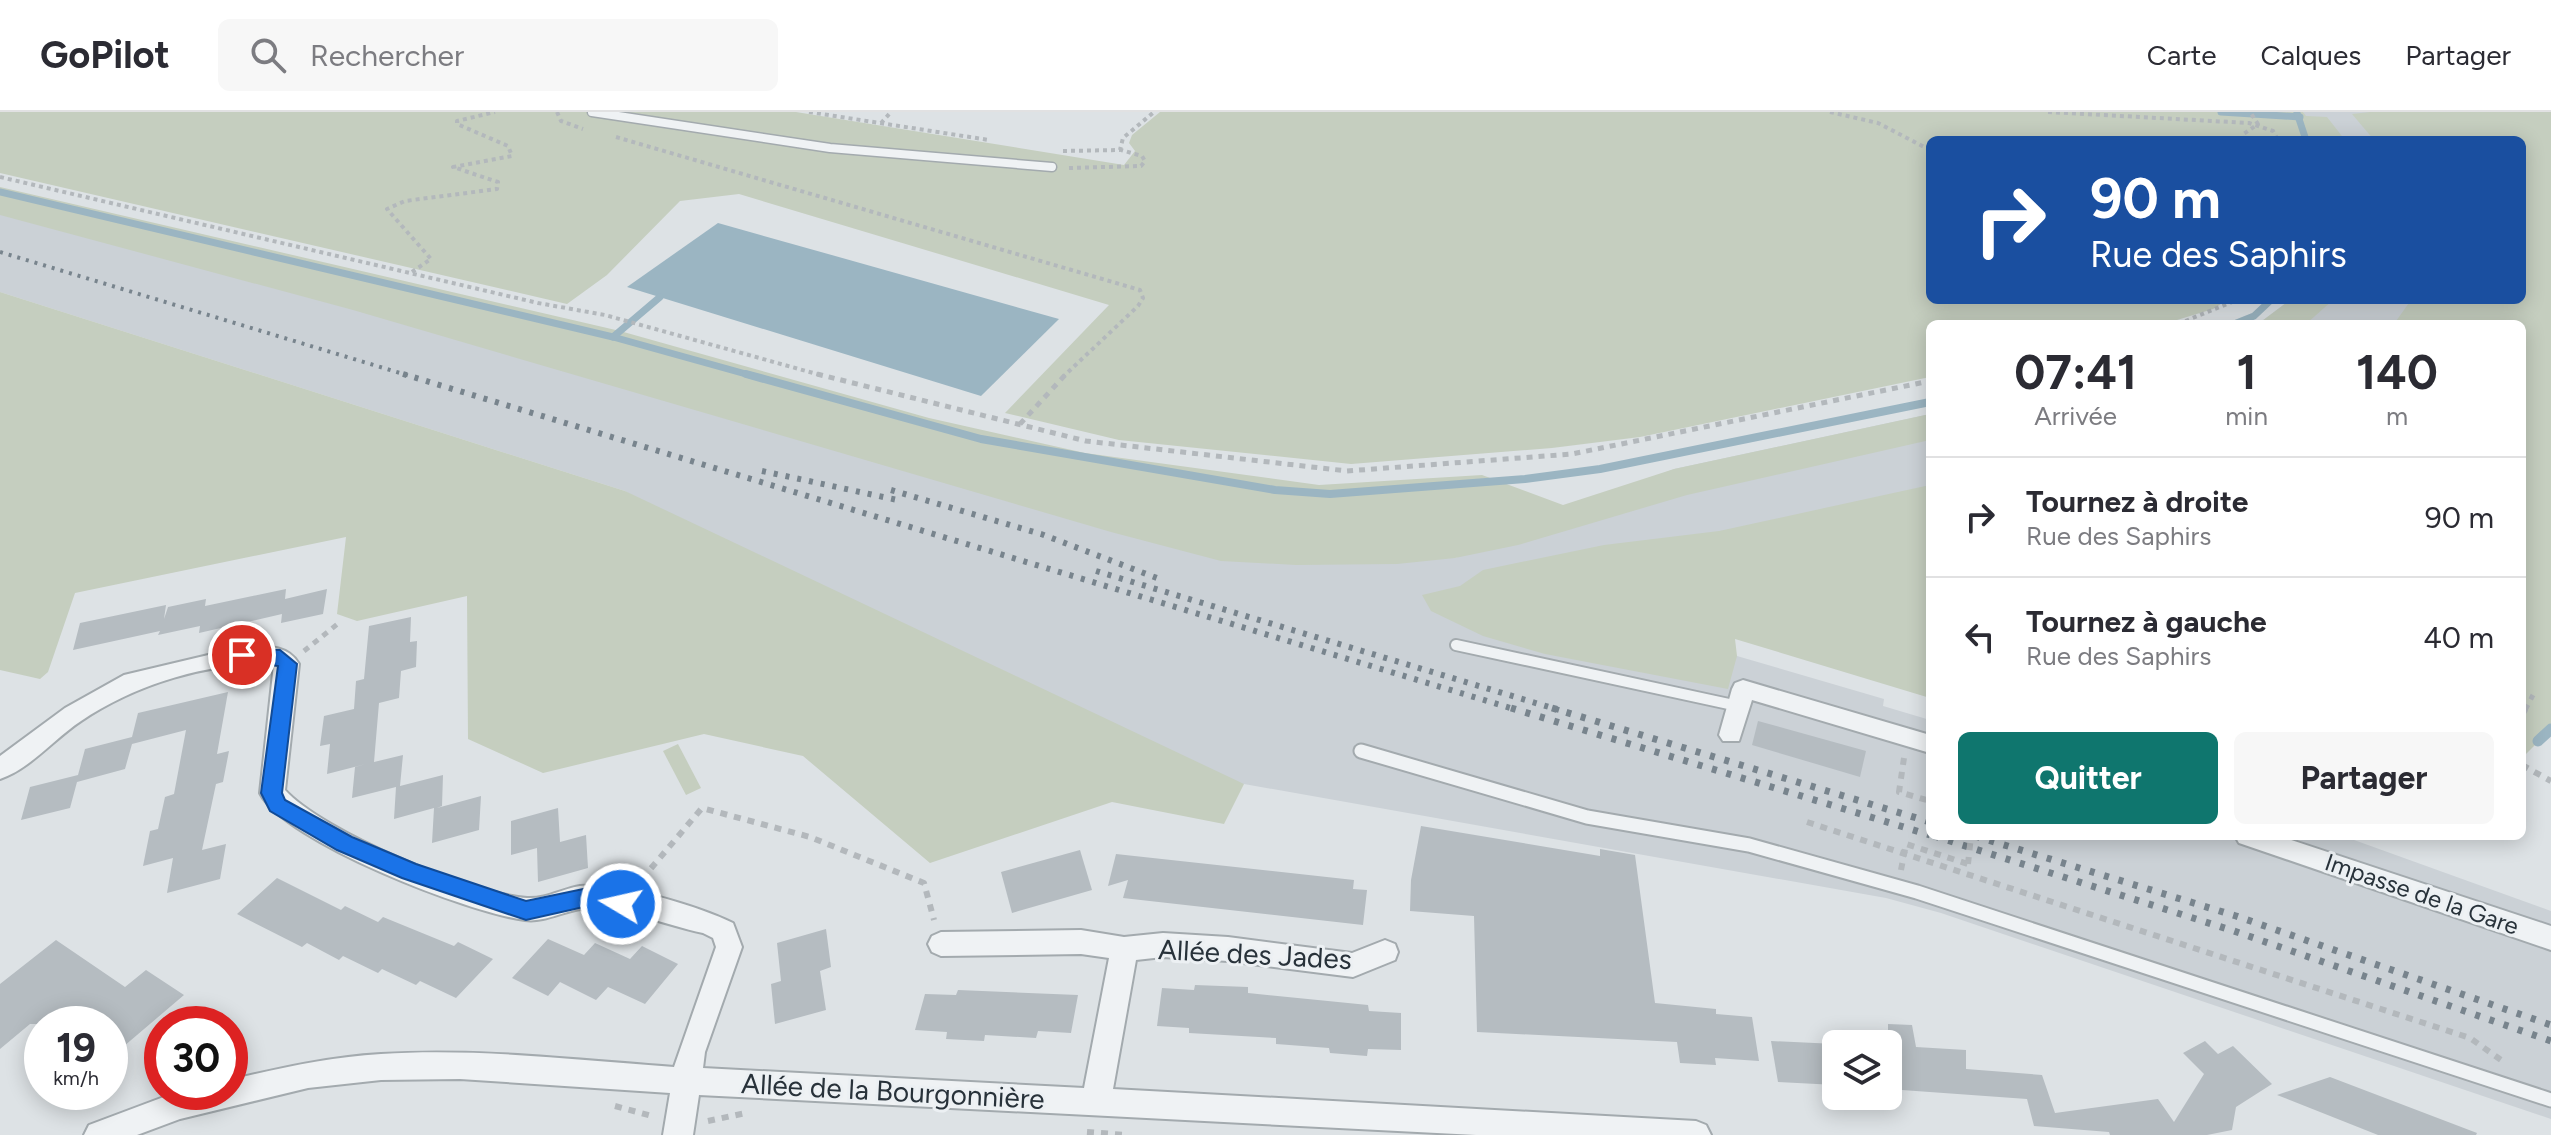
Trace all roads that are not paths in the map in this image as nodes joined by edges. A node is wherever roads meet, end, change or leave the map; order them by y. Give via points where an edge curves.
1 (592, 112) edge
2 (1052, 167) road end
3 (1456, 645) dead end
4 (1738, 706) junction
5 (1731, 735) dead end
6 (1919, 741) edge
7 (1361, 751) dead end
8 (0, 769) edge
9 (2260, 840) edge
10 (2551, 938) edge
11 (941, 944) road end
12 (1124, 949) junction
13 (1385, 952) dead end
14 (688, 1079) junction
15 (2551, 1100) edge
16 (1096, 1102) junction
17 (1417, 1126) edge
18 (679, 1129) edge
19 (99, 1135) edge
20 (1696, 1135) edge

1 - 2 lane via 830,148
3 - 4 lane
4 - 5 street
4 - 6 street via 1743,689
7 - 15 lane via 1587,817 1749,845 1898,887
8 - 14 street via 73,714 132,681 242,655 280,656 288,664 272,793 278,805 345,843 504,904 526,910 588,897 724,931 729,947 691,1052
9 - 10 street, Impasse de la Gare
11 - 12 street, Allée des Jades via 1081,942
12 - 13 street, Allée des Jades via 1228,949 1353,965
12 - 16 street, Allée des Jades
14 - 16 street, Allée de la Bourgonnière
14 - 18 street
14 - 19 street, Allée de la Bourgonnière via 460,1066 381,1067 243,1089
16 - 17 street, Allée de la Bourgonnière
17 - 20 street, Allée de la Bourgonnière

